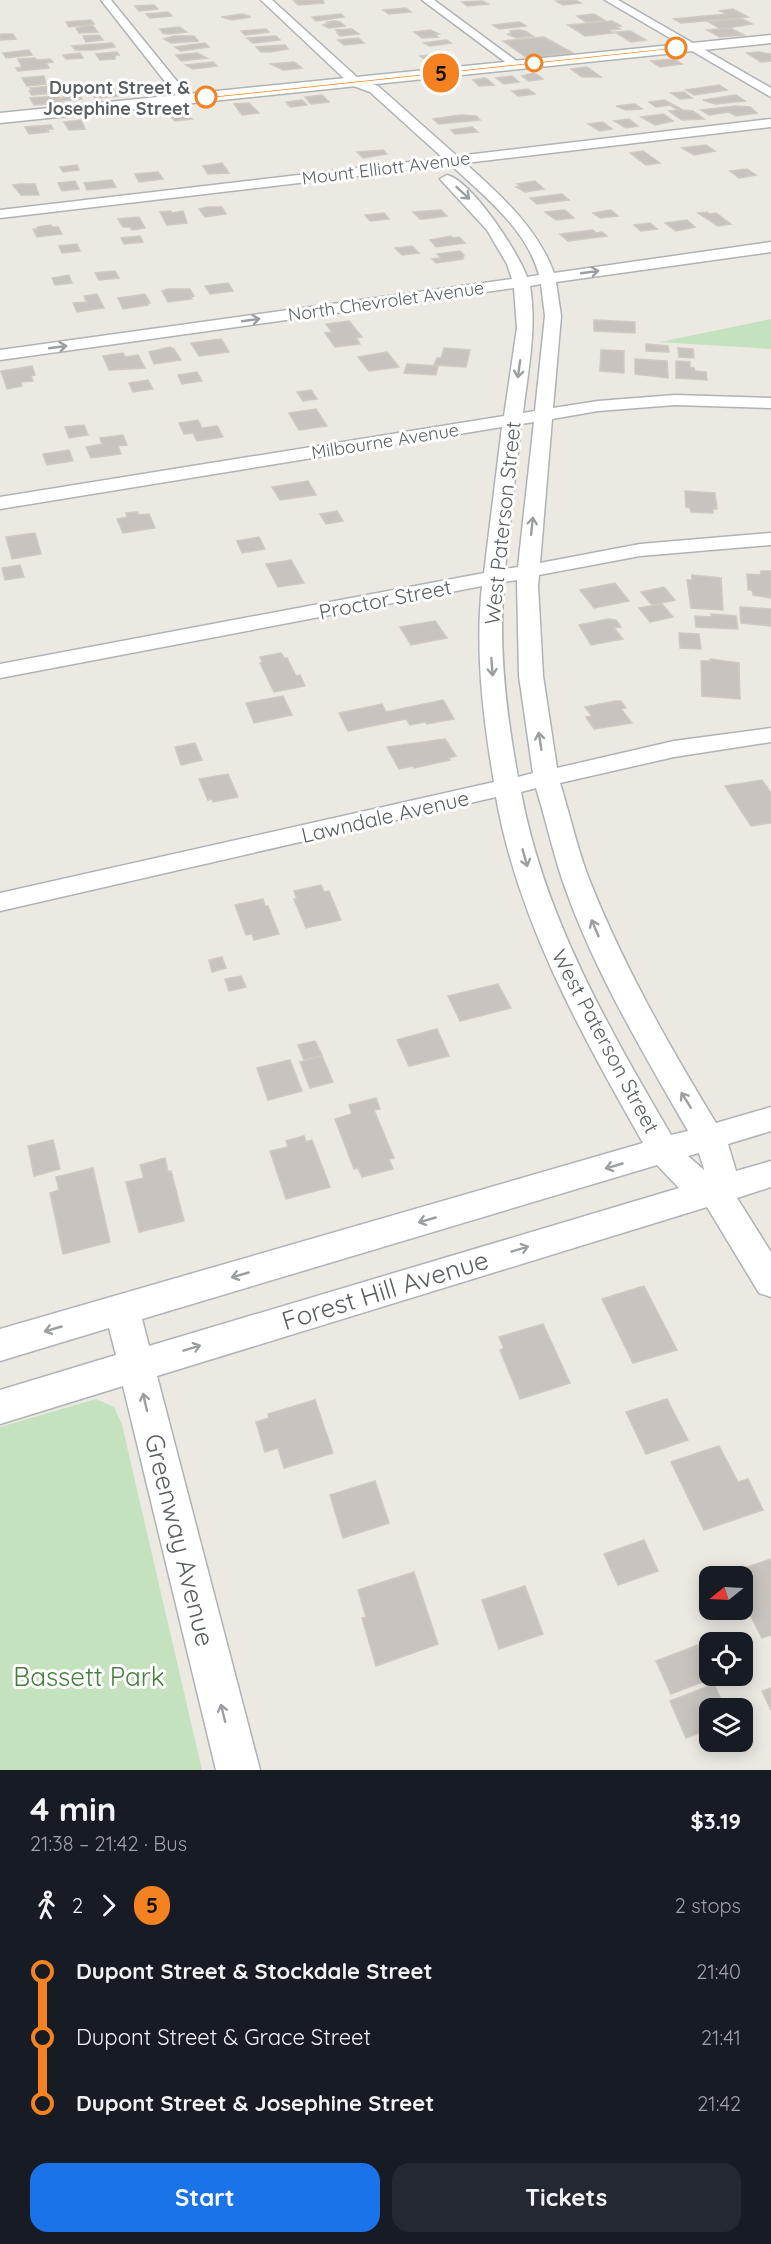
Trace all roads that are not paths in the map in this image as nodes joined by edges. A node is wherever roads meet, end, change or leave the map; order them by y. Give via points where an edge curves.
1 (106, 0) edge
2 (266, 0) edge
3 (427, 0) edge
4 (610, 0) edge
5 (771, 39) edge
6 (691, 47) junction
7 (516, 65) junction
8 (356, 82) junction
9 (771, 93) edge
10 (185, 99) junction
11 (1, 116) edge
12 (771, 123) edge
13 (454, 160) junction
14 (430, 163) junction
15 (0, 214) edge
16 (771, 234) edge
17 (771, 247) edge
18 (546, 272) junction
19 (519, 275) junction
20 (83, 336) junction
21 (0, 340) edge
22 (0, 355) edge
23 (771, 403) edge
24 (544, 415) junction
25 (513, 420) junction
26 (0, 503) edge
27 (771, 539) edge
28 (527, 572) junction
29 (492, 578) junction
30 (0, 671) edge
31 (771, 735) edge
32 (546, 778) junction
33 (507, 788) junction
34 (0, 902) edge
35 (771, 1119) edge
36 (709, 1138) junction
37 (664, 1151) junction
38 (771, 1174) edge
39 (715, 1191) junction
40 (771, 1282) edge
41 (122, 1309) junction
42 (0, 1345) edge
43 (136, 1365) junction
44 (0, 1407) edge
45 (238, 1770) edge

1 - 10 street
2 - 8 street, West Paterson Street
3 - 7 street
4 - 6 street
5 - 6 street
6 - 7 street
6 - 9 street
7 - 8 street
8 - 10 street
8 - 13 street, West Paterson Street via 374,89
8 - 14 street, West Paterson Street via 351,85 353,91
10 - 11 street
12 - 13 street, Mount Elliott Avenue
13 - 14 street, Mount Elliott Avenue
13 - 18 street, West Paterson Street via 512,214 531,239
14 - 15 street, Mount Elliott Avenue
14 -> 19 street, West Paterson Street via 486,217 504,240
16 - 18 street, North Chevrolet Avenue
18 -> 17 street, North Chevrolet Avenue
18 - 19 street, North Chevrolet Avenue
18 - 24 street, West Paterson Street via 553,316
19 - 20 street, North Chevrolet Avenue
19 -> 25 street, West Paterson Street via 526,321
20 - 21 street, North Chevrolet Avenue
22 -> 20 street, North Chevrolet Avenue
23 - 24 street, Milbourne Avenue via 660,400
24 - 25 street, Milbourne Avenue
28 -> 24 street, West Paterson Street
25 - 26 street, Milbourne Avenue
25 - 29 street, West Paterson Street
27 - 28 street, Proctor Street via 657,548
28 - 29 street, Proctor Street
32 -> 28 street, West Paterson Street via 531,676
29 - 30 street, Proctor Street
29 -> 33 street, West Paterson Street via 491,663
31 - 32 street, Lawndale Avenue via 674,749
32 - 33 street, Lawndale Avenue
36 -> 32 street, West Paterson Street via 642,1025 604,950 575,878
33 - 34 street, Lawndale Avenue
33 -> 37 street, West Paterson Street via 526,862 559,956 585,1011
35 - 36 street
36 - 37 street
36 - 39 street, West Paterson Street via 720,1169
37 - 39 street, West Paterson Street via 686,1176
37 -> 41 street
38 - 39 street, Forest Hill Avenue
39 - 40 street
43 -> 39 street, Forest Hill Avenue
41 -> 42 street
41 - 43 street, Greenway Avenue
43 - 44 street, Forest Hill Avenue
45 -> 43 street, Greenway Avenue

